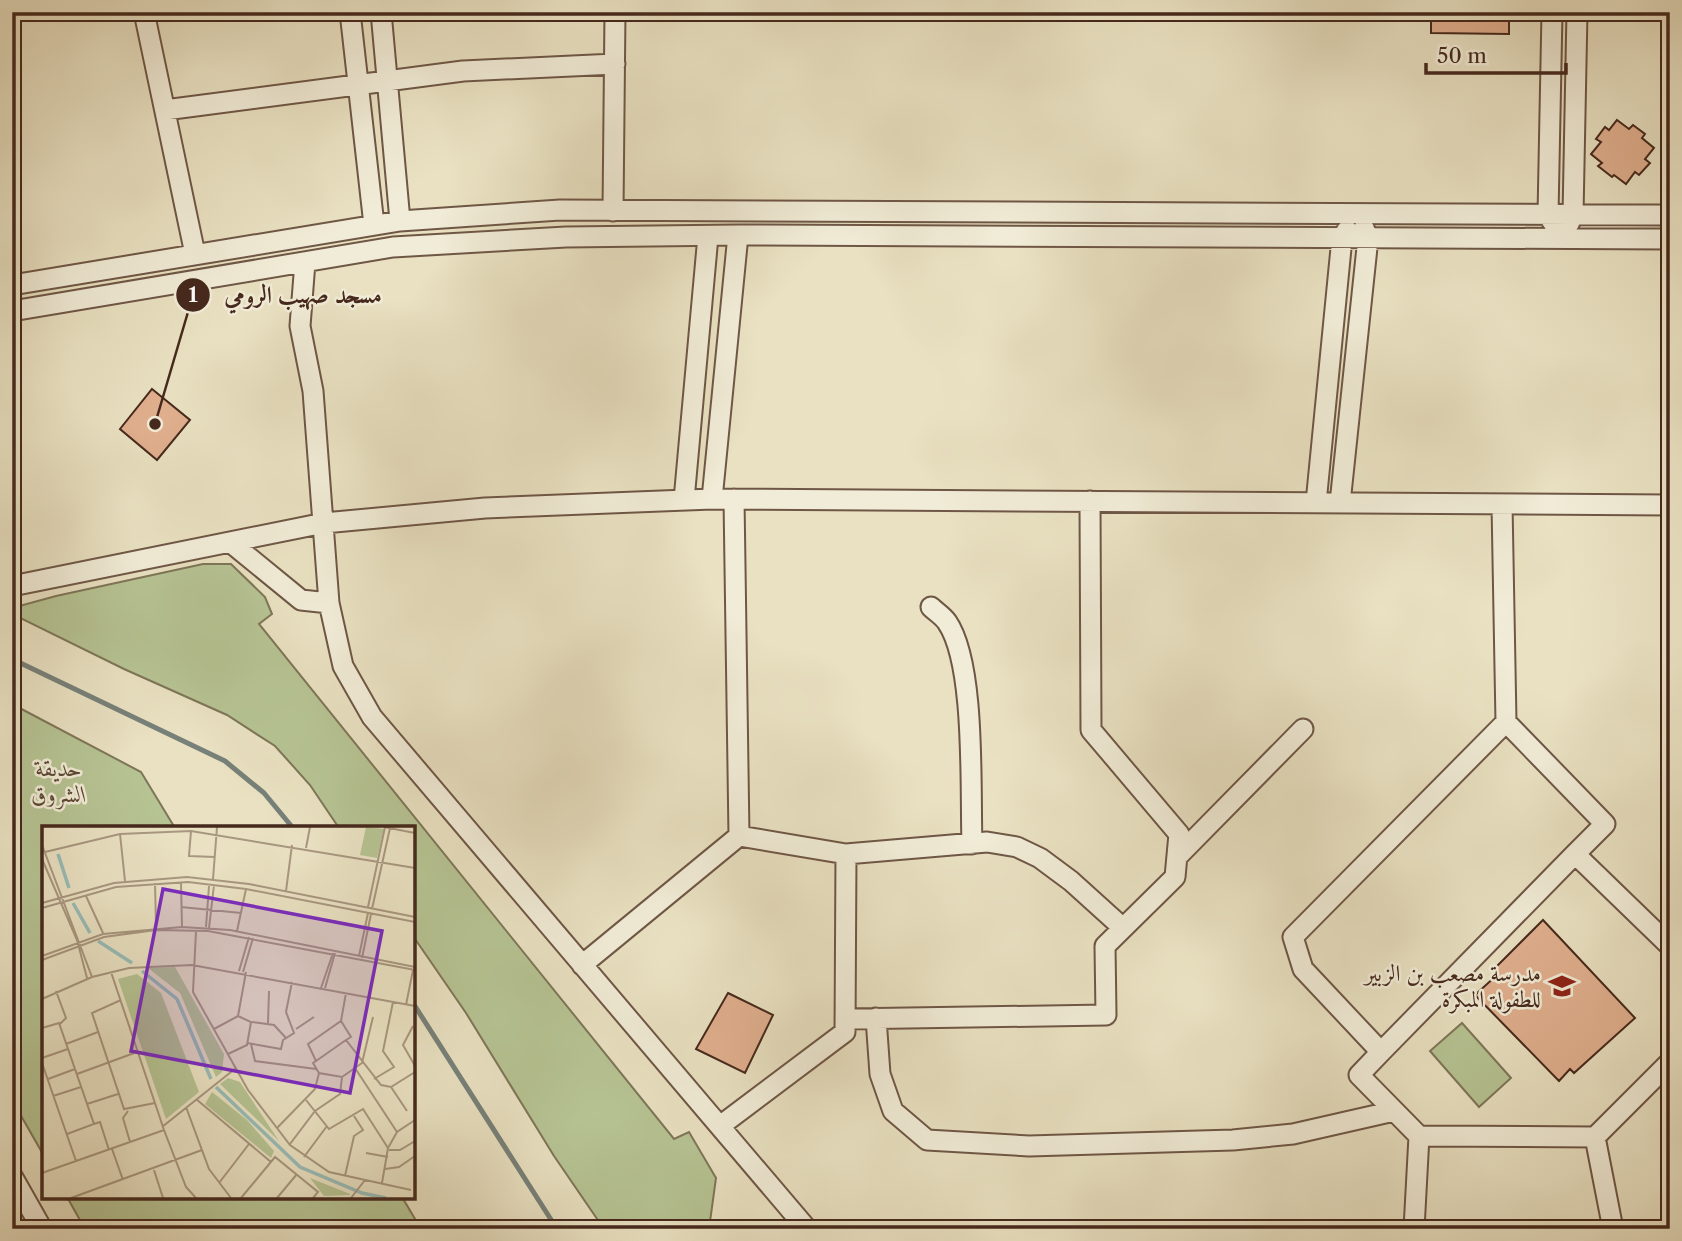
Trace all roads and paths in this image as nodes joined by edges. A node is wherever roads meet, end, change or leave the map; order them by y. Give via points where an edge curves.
1 (144, 12) edge
2 (350, 12) edge
3 (381, 12) edge
4 (615, 12) edge
5 (1552, 12) edge
6 (1577, 12) edge
7 (615, 64) junction
8 (387, 81) junction
9 (358, 85) junction
10 (165, 110) junction
11 (612, 211) junction
12 (1358, 214) junction
13 (1548, 215) junction
14 (1573, 215) junction
15 (1670, 215) edge
16 (400, 221) junction
17 (374, 225) junction
18 (738, 235) junction
19 (708, 236) junction
20 (1342, 238) junction
21 (1368, 238) junction
22 (1563, 238) junction
23 (1670, 239) edge
24 (195, 254) junction
25 (305, 262) junction
26 (12, 285) edge
27 (12, 311) edge
28 (684, 499) junction
29 (712, 499) junction
30 (734, 499) junction
31 (1090, 501) junction
32 (1316, 503) junction
33 (1340, 503) junction
34 (1502, 504) junction
35 (1670, 505) edge
36 (324, 523) junction
37 (230, 542) junction
38 (12, 586) edge
39 (329, 603) junction
40 (931, 607) dead end
41 (1506, 722) junction
42 (1303, 729) dead end
43 (739, 836) junction
44 (972, 844) junction
45 (846, 854) junction
46 (1575, 854) junction
47 (1177, 857) junction
48 (1123, 928) junction
49 (1670, 946) edge
50 (582, 965) junction
51 (876, 1018) junction
52 (845, 1019) junction
53 (1381, 1052) junction
54 (1670, 1062) edge
55 (1394, 1111) junction
56 (720, 1126) junction
57 (1419, 1136) junction
58 (1595, 1137) junction
59 (12, 1176) edge
60 (796, 1225) edge
61 (42, 1229) edge
62 (1414, 1229) edge
63 (1614, 1229) edge

1 - 10 street
2 - 9 street
3 - 8 street
4 - 7 street
5 - 13 street
6 - 14 street
7 - 8 street via 463,71
7 - 11 street
8 - 9 street
8 - 16 street
9 - 10 street
9 - 17 street
10 - 24 street
11 - 12 street
11 - 16 street
12 - 13 street
12 - 20 street
12 - 21 street
13 - 14 street
13 - 22 street
14 - 15 street
14 - 22 street
16 - 17 street
17 - 24 street
18 - 19 street
18 - 20 street
18 - 29 street
19 - 25 street via 566,237 393,247
19 - 28 street
20 - 21 street
20 - 32 street
21 - 22 street
21 - 33 street
22 - 23 street
24 - 26 street
25 - 27 street
25 - 36 street via 300,326 313,391
28 - 29 street
28 - 36 street via 485,508
29 - 30 street
30 - 31 street
30 - 43 street
31 - 32 street
31 - 47 street via 1091,730 1178,834
32 - 33 street
33 - 34 street
34 - 35 street
34 - 41 street
36 - 37 street
36 - 39 street
37 - 38 street
37 - 39 street via 301,600
39 - 50 street via 343,666 372,717
40 - 44 street via 947,621 962,659
41 - 46 street via 1605,824
41 - 53 street via 1293,937 1303,969
42 - 47 street
43 - 45 street
43 - 50 street
44 - 45 street
44 - 48 street via 1017,847 1040,858
45 - 52 street
46 - 49 street
46 - 53 street
47 - 48 street via 1175,877
48 - 51 street via 1105,946 1106,1015
50 - 56 street
51 - 52 street
51 - 55 street via 880,1074 893,1111 927,1140 1029,1146 1233,1140 1293,1134
52 - 56 street via 845,1032
53 - 55 street via 1359,1075
54 - 58 street
55 - 57 street
56 - 60 street
57 - 58 street
57 - 62 street
58 - 63 street
59 - 61 street

